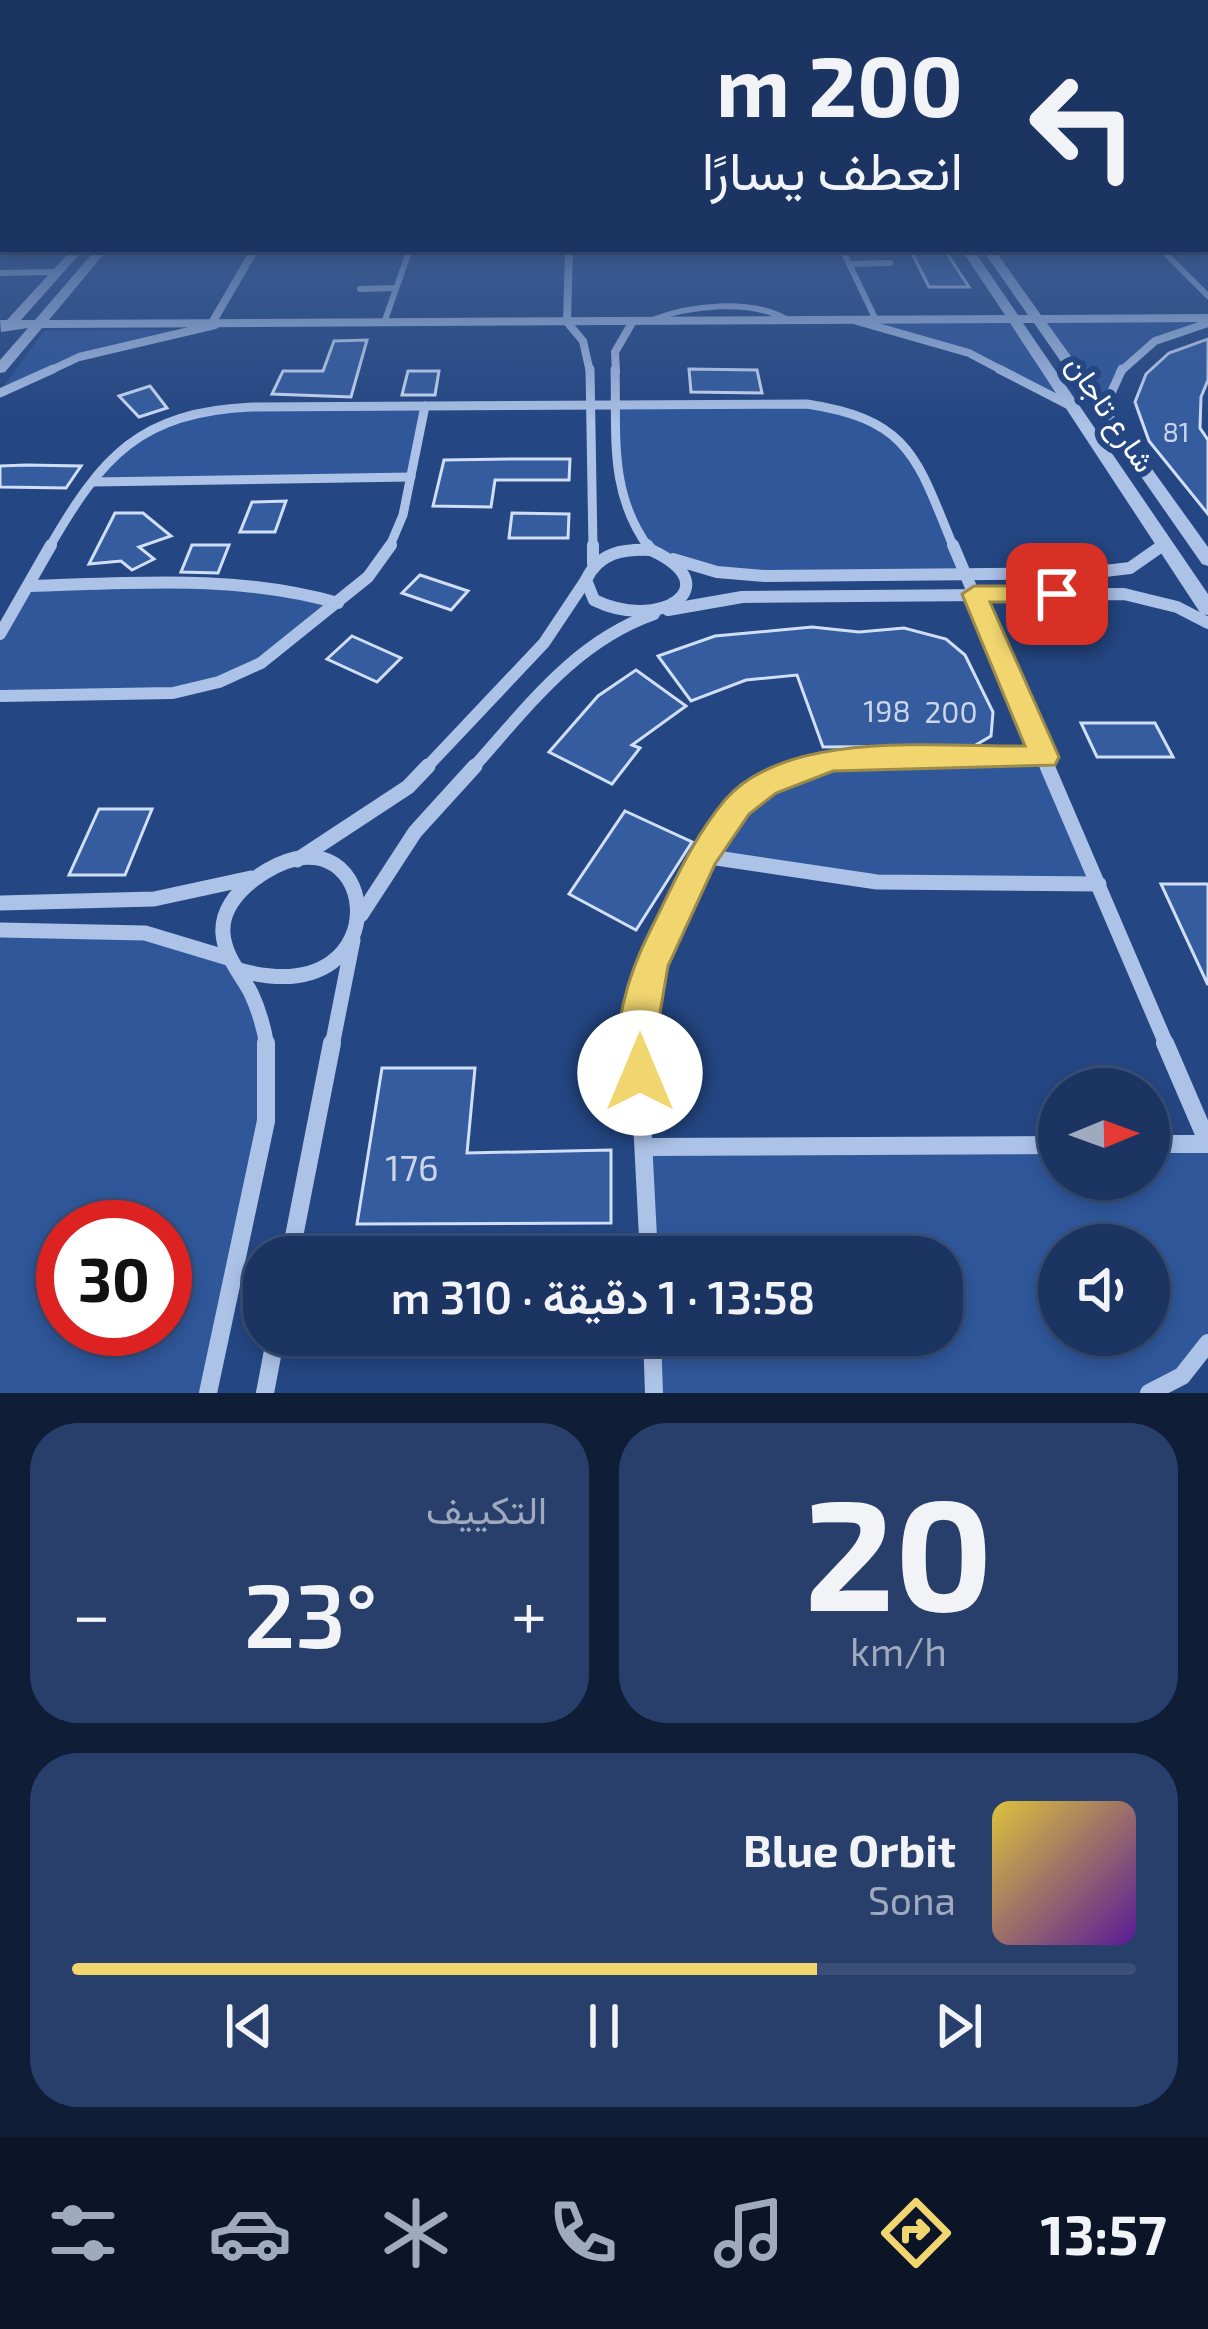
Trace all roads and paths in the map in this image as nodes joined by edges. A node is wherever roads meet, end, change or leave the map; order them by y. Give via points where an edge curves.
1 (35, 295) edge
2 (63, 295) edge
3 (233, 295) edge
4 (394, 295) edge
5 (568, 295) edge
6 (864, 295) edge
7 (997, 295) edge
8 (1020, 295) edge
9 (856, 320) junction
10 (876, 320) junction
11 (1014, 320) junction
12 (1038, 320) junction
13 (1208, 321) edge
14 (384, 322) junction
15 (567, 322) junction
16 (633, 322) junction
17 (219, 323) junction
18 (38, 324) junction
19 (3, 328) edge
20 (0, 369) edge
21 (0, 393) edge
22 (591, 405) junction
23 (616, 405) junction
24 (425, 406) junction
25 (1072, 406) junction
26 (1103, 411) junction
27 (1117, 473) junction
28 (1146, 473) junction
29 (411, 477) junction
30 (93, 482) junction
31 (1192, 537) junction
32 (1164, 544) junction
33 (1208, 547) edge
34 (651, 550) junction
35 (674, 559) junction
36 (1208, 560) edge
37 (593, 564) junction
38 (965, 574) junction
39 (586, 580) junction
40 (29, 586) junction
41 (974, 594) junction
42 (338, 602) junction
43 (1208, 609) edge
44 (661, 612) junction
45 (1208, 623) edge
46 (0, 634) edge
47 (0, 697) edge
48 (1044, 757) junction
49 (703, 856) junction
50 (297, 861) junction
51 (258, 876) junction
52 (1099, 884) junction
53 (0, 902) edge
54 (358, 925) junction
55 (0, 930) edge
56 (234, 964) junction
57 (1208, 1143) edge
58 (1170, 1144) edge
59 (1038, 1145) edge
60 (644, 1147) junction
61 (294, 1236) edge
62 (648, 1236) edge
63 (1208, 1343) edge
64 (272, 1356) edge
65 (653, 1356) edge
66 (208, 1393) edge
67 (266, 1393) edge
68 (654, 1393) edge
69 (1149, 1393) edge

1 - 19 street
2 - 18 street
3 - 17 street
4 - 14 lane
5 - 15 street
6 - 10 lane
7 - 11 street, شارع تاجان
8 - 12 street, شارع تاجان
9 - 10 street
9 - 16 street
9 - 25 street via 969,353
10 - 11 street
11 - 12 street
11 - 25 street, شارع تاجان
12 - 13 street
12 - 26 street, شارع تاجان
13 - 26 street via 1138,350 1108,387
14 - 15 street
14 - 17 street
15 - 16 street
15 - 22 street via 587,352
16 - 23 street via 616,352
17 - 18 street
17 - 21 street via 80,357
18 - 19 street
18 - 20 street
22 - 23 street
22 - 24 street
22 - 37 street
23 - 34 street via 619,490
23 - 38 street via 807,404 862,416 916,459
24 - 29 street
24 - 30 street via 194,413 140,433
25 - 27 street, شارع تاجان
26 - 28 street, شارع تاجان
27 - 28 street
27 - 32 street, شارع تاجان
28 - 31 street, شارع تاجان
29 - 30 street
29 - 42 street via 398,536
30 - 40 street
31 - 33 street
31 - 36 street, شارع تاجان
32 - 38 street via 1144,562 1110,572
32 - 43 street, شارع تاجان
34 - 35 street
34 - 37 street via 619,551
35 - 38 street via 741,575
35 - 44 street via 688,585
37 - 39 street
38 - 41 street
39 - 44 street via 606,608
39 - 50 street via 544,643 408,787
40 - 42 street via 250,583
40 - 46 street
41 - 44 street via 742,597
41 - 45 street via 1124,594
41 - 48 street
42 - 47 street via 261,663 219,682 173,693
44 - 54 street via 625,623 576,654 416,832
48 - 49 street via 832,760 797,769 739,806
48 - 52 street
49 - 52 street via 877,882
49 - 60 street via 663,935 642,1000
50 - 51 street
50 - 54 street via 345,873 358,892
51 - 53 street via 154,899
51 - 56 street via 225,915 222,938
52 - 57 street
54 - 56 street via 339,956 288,981 261,980
54 - 61 street
55 - 56 street via 140,930 172,935
56 - 66 street via 264,1032 269,1111
57 - 58 street
59 - 60 street
60 - 62 street
63 - 69 street via 1182,1376
64 - 67 street
65 - 68 street

